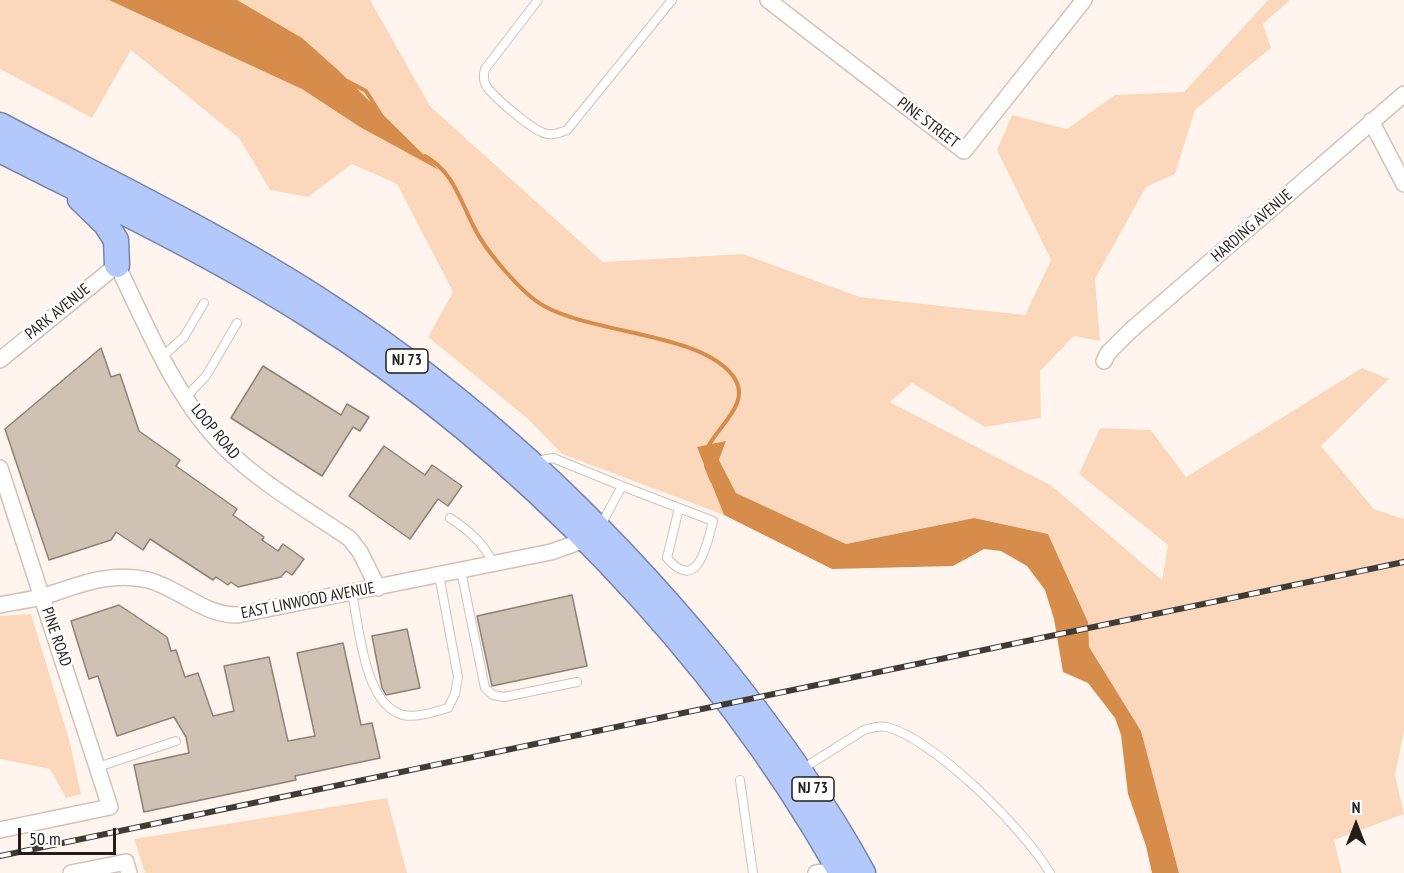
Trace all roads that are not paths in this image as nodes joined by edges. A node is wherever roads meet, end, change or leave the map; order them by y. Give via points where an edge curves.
1 (538, 0) edge
2 (672, 0) edge
3 (768, 0) edge
4 (1084, 0) edge
5 (1404, 94) edge
6 (1371, 121) junction
7 (0, 125) edge
8 (0, 150) edge
9 (47, 174) junction
10 (1404, 184) edge
11 (117, 265) junction
12 (204, 303) dead end
13 (237, 323) dead end
14 (162, 357) junction
15 (0, 360) edge
16 (1104, 362) dead end
17 (186, 397) junction
18 (531, 462) junction
19 (0, 468) edge
20 (622, 486) junction
21 (679, 508) junction
22 (450, 518) dead end
23 (592, 534) junction
24 (494, 564) junction
25 (461, 571) junction
26 (439, 575) junction
27 (378, 588) junction
28 (352, 593) junction
29 (42, 596) junction
30 (0, 605) edge
31 (577, 682) dead end
32 (176, 741) dead end
33 (98, 767) junction
34 (800, 770) junction
35 (740, 780) dead end
36 (0, 830) edge
37 (127, 867) edge
38 (832, 872) edge
39 (71, 873) edge
40 (753, 873) edge
41 (863, 873) edge
42 (1050, 873) edge

1 - 2 lane via 485,69 483,78 487,88 526,122 543,133 556,134 567,129
3 - 4 street, PINE STREET via 964,151
5 - 6 street, HARDING AVENUE
6 - 10 street
6 - 16 street, HARDING AVENUE via 1130,331 1108,352
7 - 18 highway, NJ 73 via 202,230 327,305 443,388
8 - 9 highway, NJ 73
9 - 11 highway via 85,202 105,223 116,240
9 - 23 highway, NJ 73 via 240,274 352,344
11 - 14 street, LOOP ROAD
11 - 15 street, PARK AVENUE
12 - 14 lane via 184,337
13 - 17 lane via 206,376
14 - 17 street, LOOP ROAD
17 - 27 street, LOOP ROAD via 208,429 240,462 355,544
18 - 20 lane via 553,458
18 - 23 highway, NJ 73
19 - 29 street, PINE ROAD
20 - 21 lane
20 - 23 lane
21 - 21 lane via 713,521 701,562 684,570 667,558
22 - 24 lane via 484,545
23 - 24 street, EAST LINWOOD AVENUE via 559,550
23 - 34 highway, NJ 73 via 684,620
23 - 38 highway, NJ 73 via 786,783
24 - 25 street, EAST LINWOOD AVENUE
25 - 26 street, EAST LINWOOD AVENUE
25 - 31 lane via 485,688 493,695 504,696
26 - 27 street, EAST LINWOOD AVENUE
26 - 28 lane via 458,677 448,708 428,715 402,715 382,703 371,683
27 - 28 street, EAST LINWOOD AVENUE
28 - 29 street, EAST LINWOOD AVENUE via 237,615 210,610 158,584 130,577 92,580
29 - 30 street, EAST LINWOOD AVENUE
29 - 33 street, PINE ROAD
32 - 33 lane
33 - 36 street, PINE ROAD via 110,807
34 - 41 highway, NJ 73
34 - 42 lane via 875,726 908,735 996,807 1037,851
35 - 40 lane
37 - 39 street

